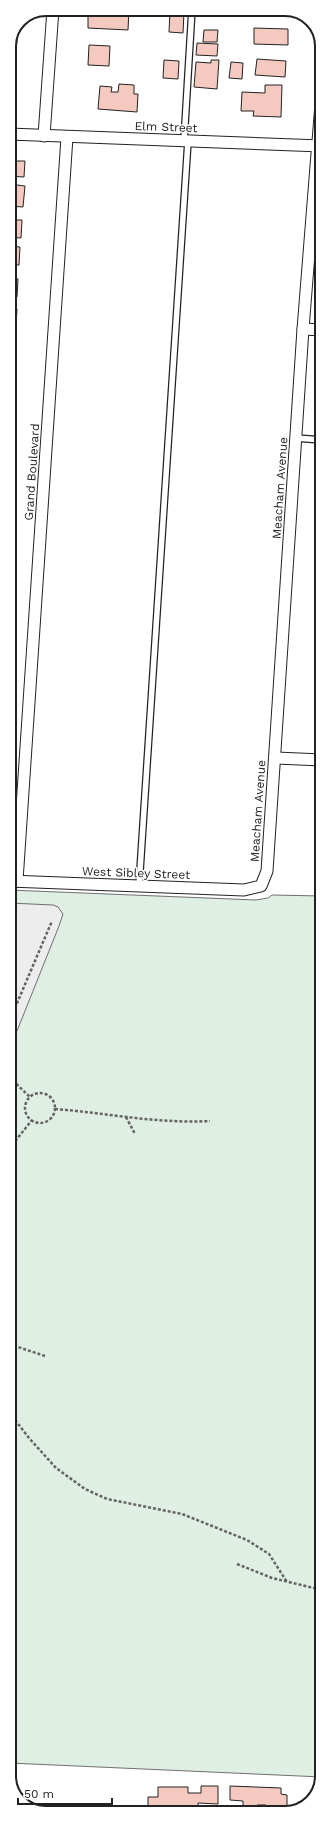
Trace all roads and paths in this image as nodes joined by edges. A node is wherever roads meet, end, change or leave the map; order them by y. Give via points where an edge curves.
1 (53, 16) edge
2 (192, 16) edge
3 (16, 134) edge
4 (44, 136) junction
5 (68, 137) junction
6 (186, 141) junction
7 (315, 146) edge
8 (315, 200) edge
9 (303, 329) junction
10 (315, 330) edge
11 (296, 438) junction
12 (315, 439) edge
13 (276, 758) junction
14 (315, 760) edge
15 (16, 840) edge
16 (16, 881) edge
17 (139, 886) junction
18 (261, 886) joint
19 (52, 921) dead end
20 (16, 1006) edge
21 (16, 1083) edge
22 (30, 1096) junction
23 (54, 1109) junction
24 (126, 1116) junction
25 (32, 1120) junction
26 (210, 1121) dead end
27 (136, 1134) dead end
28 (16, 1140) edge
29 (16, 1346) edge
30 (45, 1356) dead end
31 (16, 1421) edge
32 (237, 1564) dead end
33 (287, 1582) junction
34 (315, 1588) edge

1 - 4 street
2 - 6 lane
3 - 4 street, Elm Street
4 - 5 street, Elm Street
5 - 6 street, Elm Street
5 - 15 street, Grand Boulevard
6 - 7 street, Elm Street
6 - 17 lane
8 - 9 street, Meacham Avenue
9 - 10 street
9 - 11 street, Meacham Avenue
11 - 12 lane
11 - 13 street, Meacham Avenue
13 - 14 street
13 - 18 street, Meacham Avenue via 267,871
16 - 17 street, West Sibley Street
17 - 18 street, West Sibley Street via 244,890
19 - 20 path
21 - 22 path
22 - 23 path via 39,1093 49,1096
22 - 25 path via 25,1109
23 - 24 path
23 - 25 path via 47,1121
24 - 26 path via 188,1122
24 - 27 path
25 - 28 path
29 - 30 path
31 - 33 path via 56,1468 85,1489 107,1499 182,1514 247,1540 269,1554
32 - 33 path
33 - 34 path

